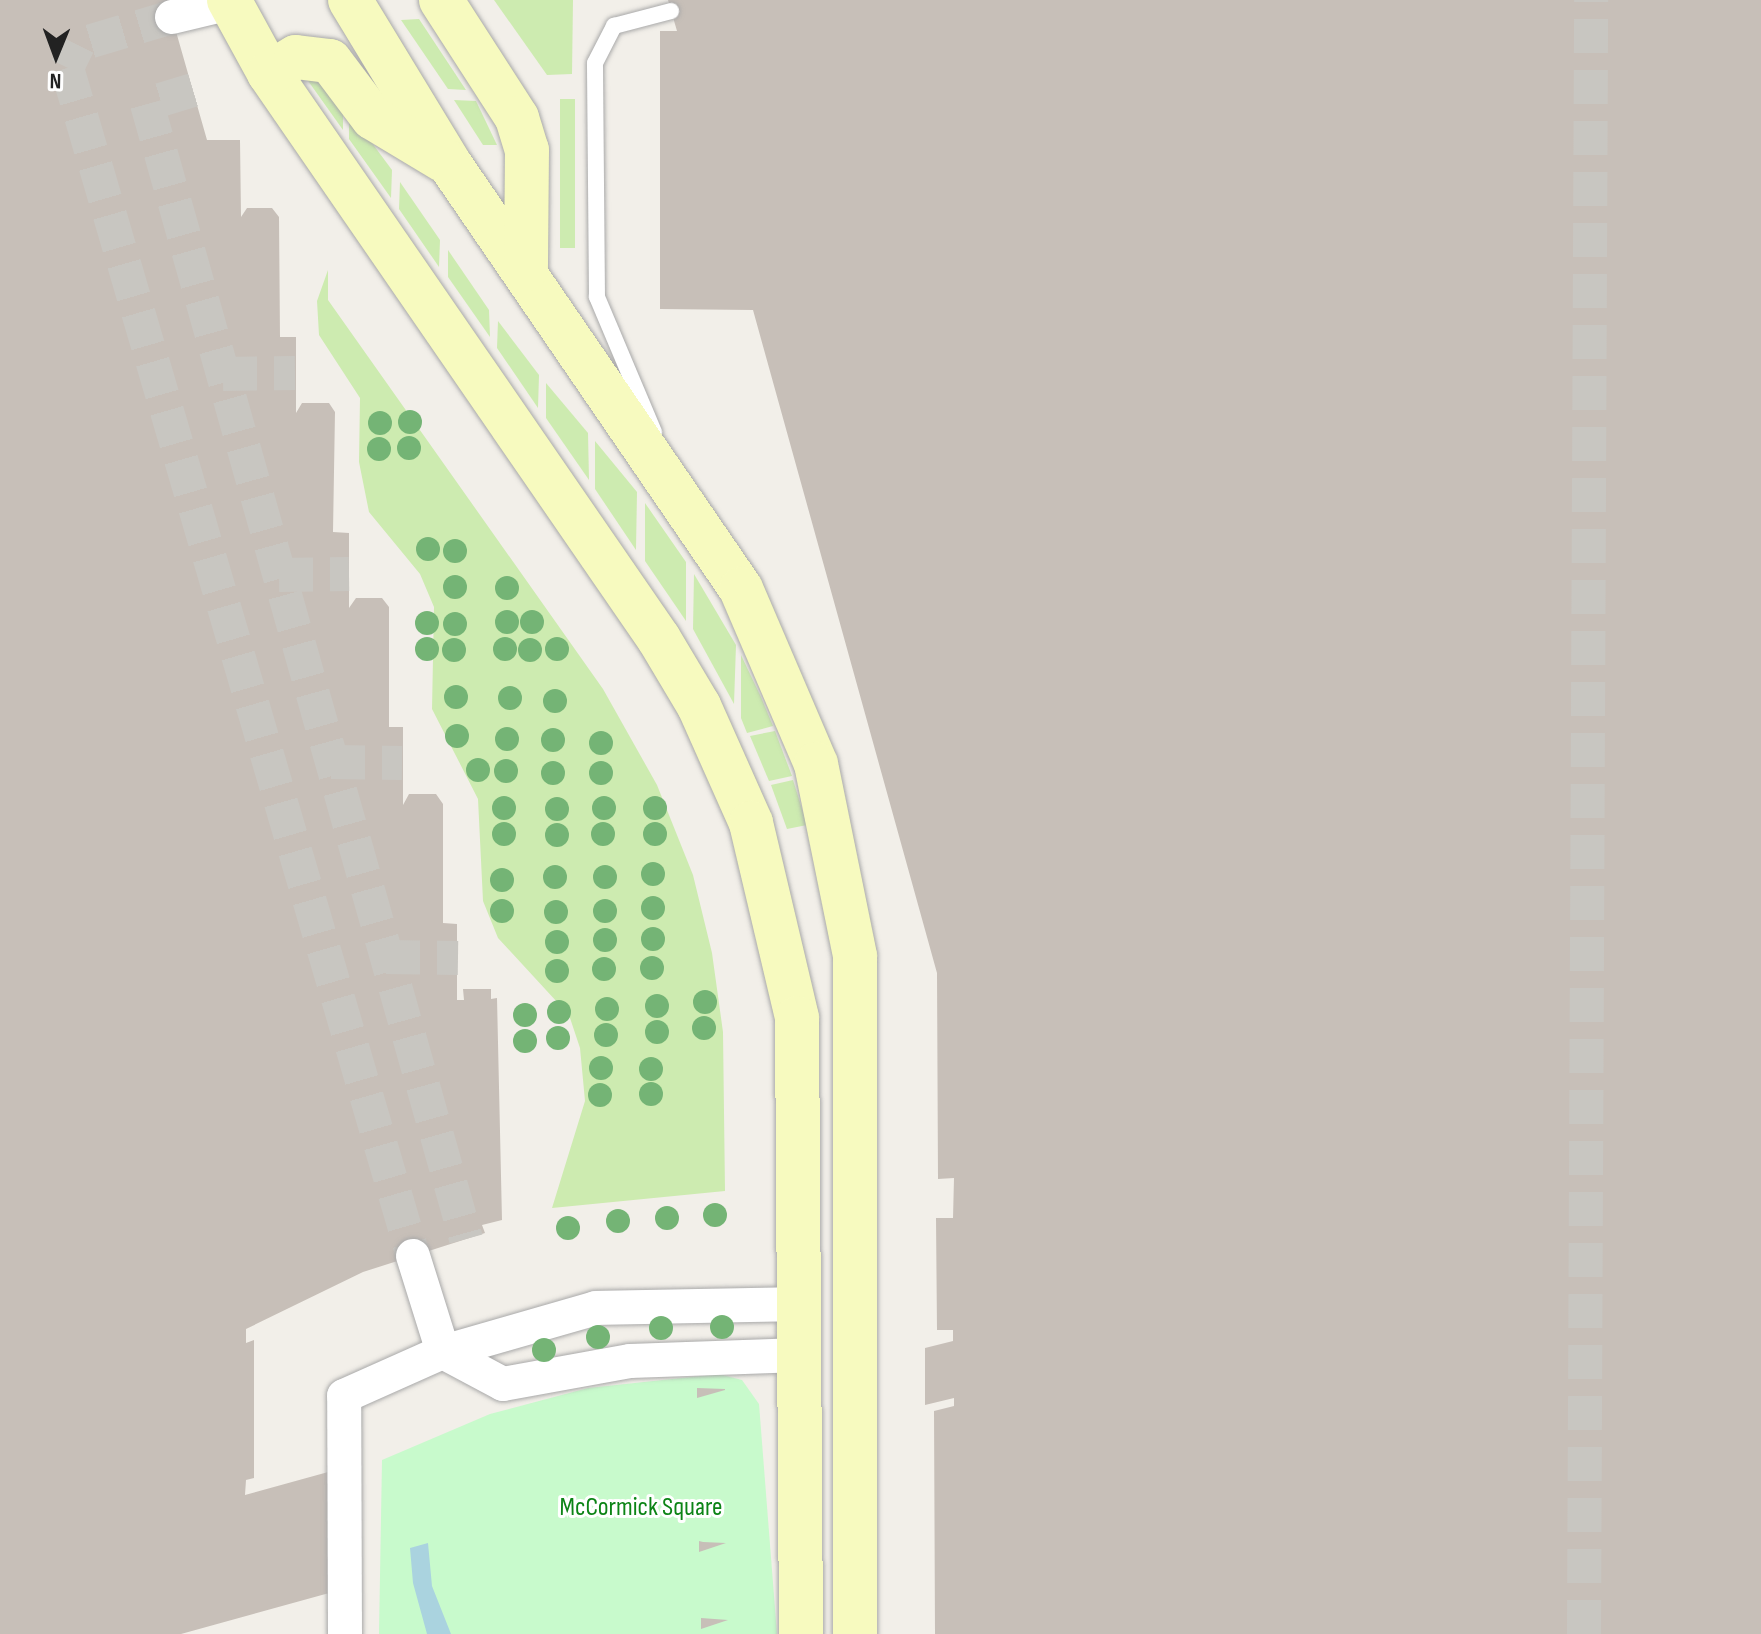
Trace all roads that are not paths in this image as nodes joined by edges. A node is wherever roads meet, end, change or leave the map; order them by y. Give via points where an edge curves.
1 (350, 0) edge
2 (441, 0) edge
3 (234, 1) edge
4 (671, 11) dead end
5 (172, 17) tunnel mouth
6 (269, 73) junction
7 (449, 163) junction
8 (526, 269) junction
9 (672, 483) junction
10 (413, 1256) tunnel mouth
11 (800, 1304) junction
12 (443, 1352) junction
13 (801, 1355) junction
14 (345, 1634) edge
15 (801, 1634) edge
16 (855, 1634) edge

1 - 7 main road
2 - 8 main road via 517,118 527,150
3 - 5 street
3 - 6 main road
4 - 9 lane via 614,26 595,63 597,297
6 - 7 main road via 296,57 330,61 373,118
6 - 11 main road via 659,639 727,762 767,874 792,977
7 - 8 main road
8 - 9 main road
9 - 16 main road via 770,647 816,764 840,854 858,1034
10 - 12 street
11 - 12 street via 596,1308
11 - 13 main road
12 - 13 street via 503,1384 630,1361
12 - 14 street via 344,1396
13 - 15 main road

